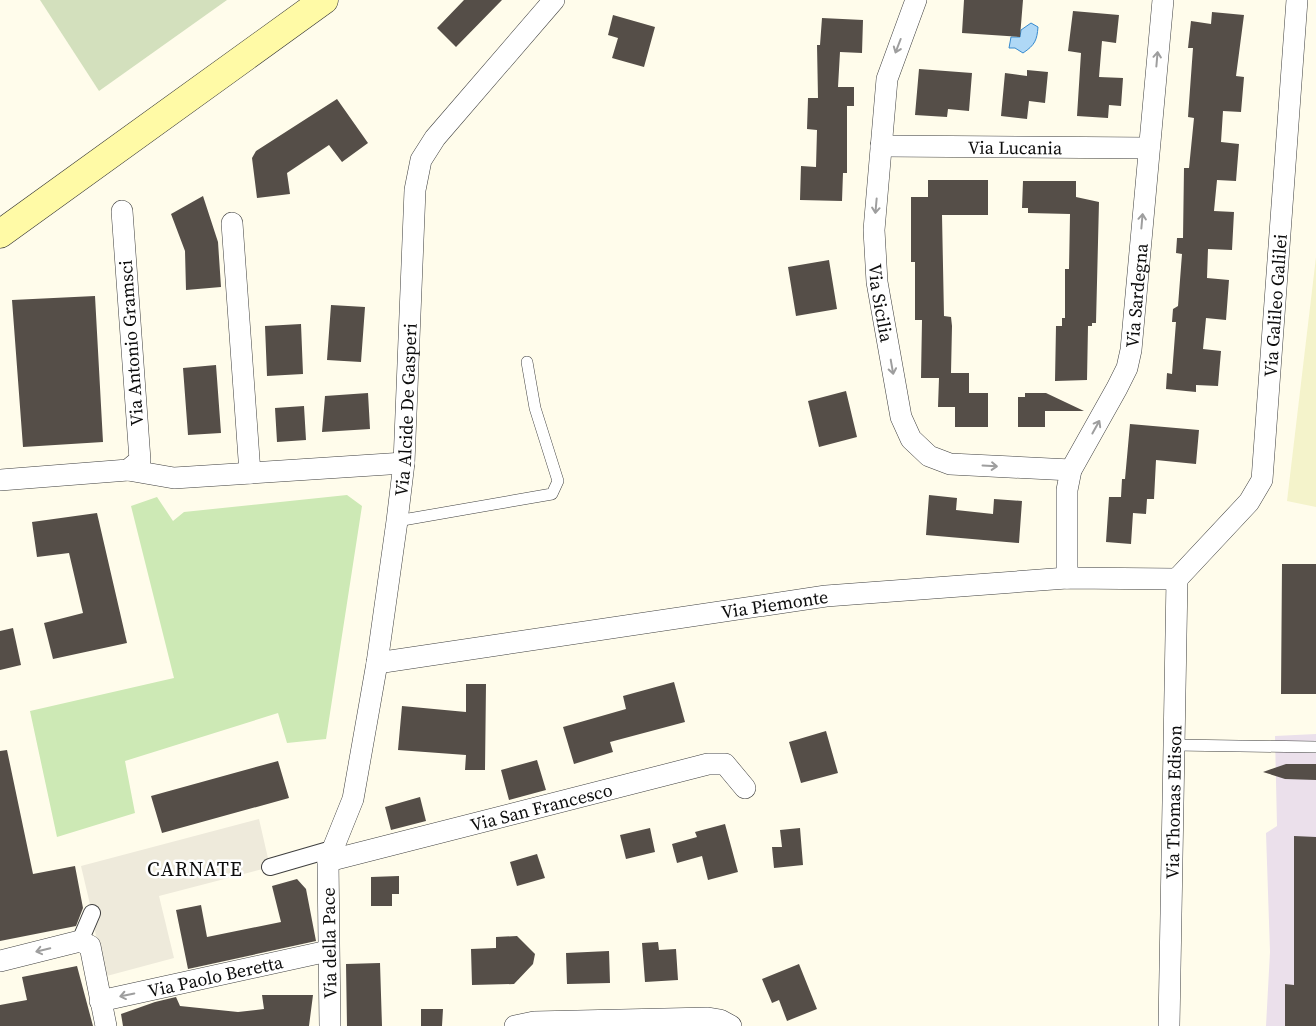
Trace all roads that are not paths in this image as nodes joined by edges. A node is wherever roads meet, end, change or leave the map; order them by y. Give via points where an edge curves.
1 (324, 0) edge
2 (554, 0) edge
3 (916, 0) edge
4 (1162, 0) edge
5 (1297, 0) edge
6 (881, 146) junction
7 (1149, 148) junction
8 (122, 211) dead end
9 (232, 224) dead end
10 (0, 234) edge
11 (527, 362) dead end
12 (404, 463) junction
13 (128, 470) junction
14 (1071, 470) junction
15 (250, 473) junction
16 (0, 480) edge
17 (397, 521) junction
18 (1067, 578) junction
19 (1177, 579) junction
20 (377, 663) junction
21 (1174, 745) junction
22 (1316, 747) edge
23 (745, 788) dead end
24 (330, 855) junction
25 (270, 867) dead end
26 (92, 913) dead end
27 (83, 941) junction
28 (328, 951) junction
29 (0, 961) edge
30 (100, 1001) junction
31 (106, 1026) edge
32 (330, 1026) edge
33 (515, 1026) edge
34 (731, 1026) edge
35 (1169, 1026) edge

1 - 10 main road
2 - 12 street, Via Alcide De Gasperi via 435,138 421,160 415,190
3 -> 6 street, Via Sicilia via 887,79
7 -> 4 street, Via Sardegna
5 - 19 street, Via Galileo Galilei via 1262,480 1249,502
6 - 7 street, Via Lucania
6 -> 14 street, Via Sicilia via 874,230 876,282 901,417 911,439 929,456 950,464
14 -> 7 street, Via Sardegna via 1127,368
8 - 13 street, Via Antonio Gramsci via 140,460
9 - 15 street
11 - 17 lane via 535,408 558,481 552,494
12 - 15 street
12 - 17 street, Via Alcide De Gasperi
13 - 15 street via 174,478
13 - 16 street
14 - 18 street, Via Sardegna via 1067,490
17 - 20 street, Via Alcide De Gasperi
18 - 19 street, Via Piemonte
18 - 20 street, Via Piemonte via 826,596
19 - 21 street, Via Thomas Edison
20 - 24 street, Via Alcide De Gasperi via 353,799
21 - 22 lane
21 - 35 street, Via Thomas Edison
23 - 24 street, Via San Francesco via 725,764 708,764
24 - 25 street
24 - 28 street, Via della Pace
26 - 27 street
27 -> 29 street
27 - 30 street via 90,946
28 -> 30 street, Via Paolo Beretta
28 - 32 street, Via della Pace
30 - 31 street
33 - 34 street via 534,1022 708,1018

